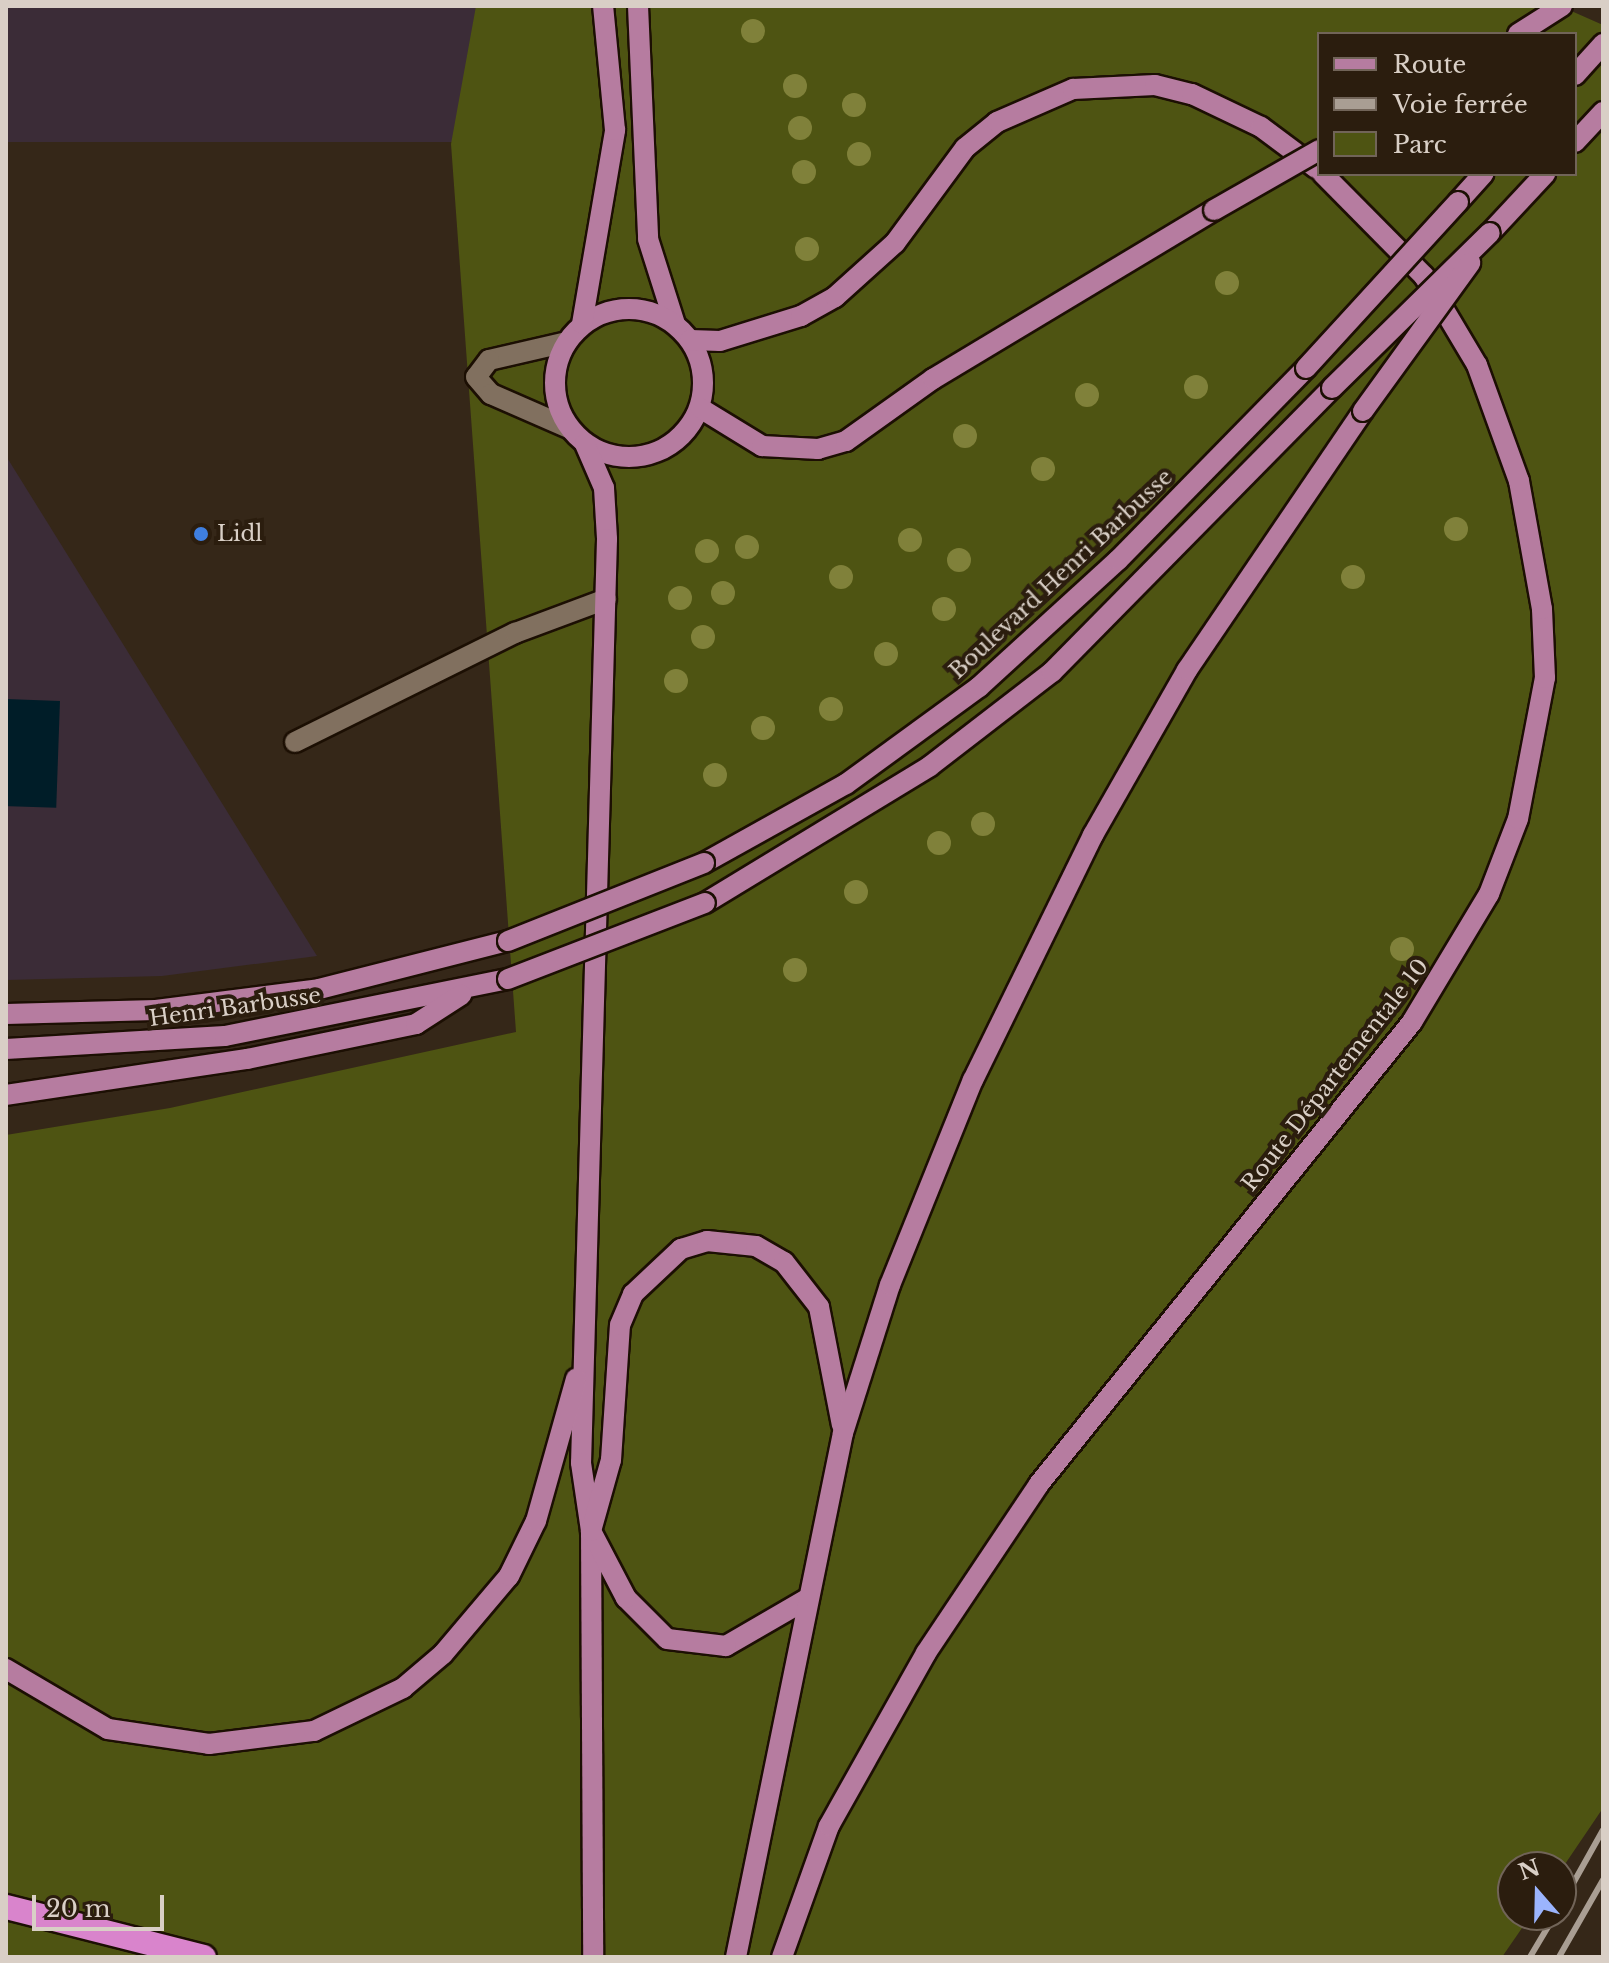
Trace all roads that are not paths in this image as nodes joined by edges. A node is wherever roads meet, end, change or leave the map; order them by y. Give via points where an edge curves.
1 (603, 6) edge
2 (638, 6) edge
3 (1562, 6) edge
4 (1521, 32) edge
5 (1603, 44) edge
6 (1577, 73) edge
7 (1603, 112) edge
8 (1577, 140) edge
9 (1317, 151) edge
10 (1317, 169) edge
11 (1325, 176) edge
12 (1481, 176) edge
13 (1543, 176) edge
14 (1490, 233) junction
15 (582, 324) junction
16 (675, 324) junction
17 (690, 340) junction
18 (567, 342) junction
19 (700, 408) junction
20 (569, 428) junction
21 (585, 444) junction
22 (606, 599) junction
23 (295, 742) dead end
24 (319, 989) joint
25 (468, 991) junction
26 (6, 1014) edge
27 (6, 1049) edge
28 (6, 1095) edge
29 (585, 1348) junction
30 (843, 1433) junction
31 (591, 1531) junction
32 (807, 1599) junction
33 (6, 1669) edge
34 (6, 1907) edge
35 (204, 1957) edge
36 (593, 1957) edge
37 (736, 1957) edge
38 (782, 1957) edge

1 - 15 main road via 615,130
2 - 16 main road via 648,239
3 - 4 main road
5 - 6 main road
7 - 8 main road
9 - 19 main road, bridge via 933,379 846,441 818,449 762,446
10 - 17 main road, Route Départementale 10 via 1261,127 1192,94 1155,85 1073,89 997,122 965,148 895,243 835,297 801,316 720,341
11 - 38 main road, Route Départementale 10 via 1424,276 1477,365 1519,481 1542,609 1545,678 1536,749 1489,894 1412,1022 1039,1484 926,1653 829,1826
12 - 24 main road, Boulevard Henri Barbusse, bridge via 1306,368 1118,560 979,687 846,784 704,863 508,941
13 - 14 main road
14 - 25 main road, bridge via 1052,672 930,766 705,903
14 - 30 main road, bridge via 1195,658 1093,835 973,1080 890,1285
15 - 16 main road via 628,308
15 - 18 main road
16 - 17 main road
17 - 19 main road via 704,385
18 - 20 main road via 554,385
18 - 20 lane via 489,360 476,377 491,394
19 - 21 main road via 686,432 638,458
20 - 21 main road
21 - 22 main road via 604,488
22 - 23 lane via 501,640
22 - 29 main road
24 - 26 main road, Henri Barbusse via 156,1010
25 - 27 main road, Henri Barbusse via 225,1036
25 - 28 main road via 416,1024 247,1059
29 - 31 main road via 581,1463
29 - 33 main road via 536,1521 509,1576 443,1654 403,1688 314,1731 209,1744 108,1729
30 - 31 main road via 819,1307 784,1262 732,1241 681,1249 652,1269 620,1325 611,1460
30 - 32 main road
31 - 32 main road via 645,1624 667,1639 726,1646
31 - 36 main road
32 - 37 main road
34 - 35 highway

